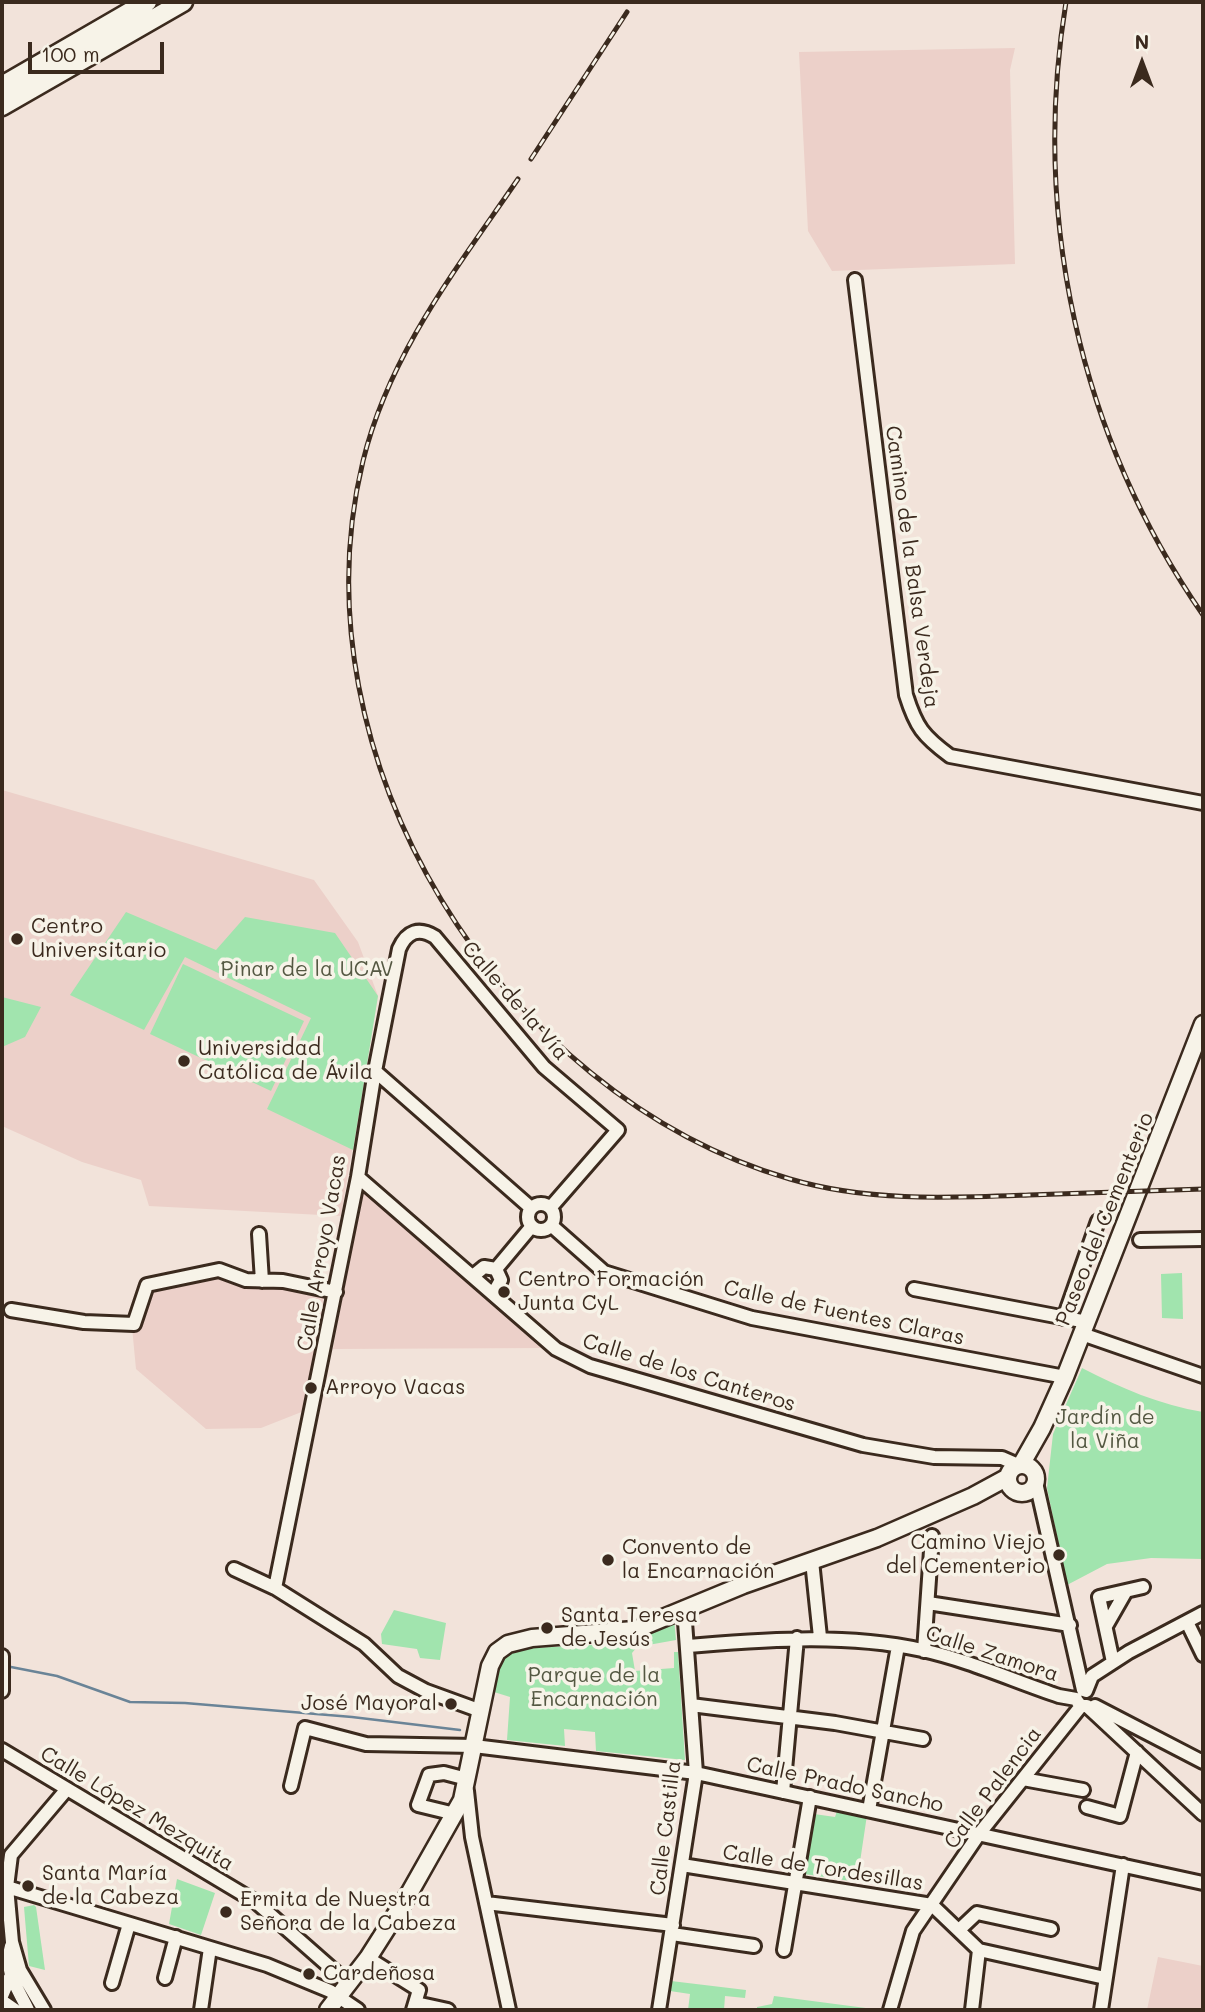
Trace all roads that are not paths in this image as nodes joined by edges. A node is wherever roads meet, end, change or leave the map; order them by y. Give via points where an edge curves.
1 (147, 2) edge
2 (183, 2) edge
3 (2, 86) edge
4 (2, 106) edge
5 (855, 280) dead end
6 (1203, 803) edge
7 (414, 931) joint
8 (1203, 1024) edge
9 (375, 1070) junction
10 (358, 1177) junction
11 (551, 1207) junction
12 (531, 1208) junction
13 (1098, 1221) dead end
14 (532, 1226) junction
15 (552, 1226) junction
16 (260, 1234) dead end
17 (1203, 1238) edge
18 (1140, 1240) dead end
19 (496, 1269) junction
20 (473, 1276) junction
21 (262, 1281) junction
22 (914, 1289) dead end
23 (336, 1292) junction
24 (493, 1294) junction
25 (11, 1310) dead end
26 (1064, 1318) junction
27 (1084, 1328) junction
28 (1203, 1376) edge
29 (1065, 1377) junction
30 (1021, 1477) junction
31 (932, 1536) dead end
32 (812, 1560) junction
33 (234, 1569) dead end
34 (1143, 1587) dead end
35 (275, 1588) junction
36 (1126, 1591) junction
37 (928, 1603) junction
38 (684, 1608) junction
39 (1203, 1613) edge
40 (1186, 1622) junction
41 (1070, 1625) junction
42 (1106, 1626) junction
43 (820, 1637) junction
44 (797, 1638) junction
45 (687, 1646) junction
46 (898, 1646) junction
47 (924, 1651) junction
48 (1203, 1655) edge
49 (2, 1656) edge
50 (1113, 1662) junction
51 (2, 1691) edge
52 (1084, 1699) junction
53 (691, 1705) junction
54 (788, 1717) junction
55 (478, 1727) junction
56 (1136, 1730) junction
57 (885, 1732) junction
58 (923, 1739) dead end
59 (1126, 1743) junction
60 (2, 1750) edge
61 (1137, 1752) junction
62 (1203, 1762) edge
63 (696, 1773) junction
64 (1023, 1779) junction
65 (467, 1781) junction
66 (291, 1786) dead end
67 (67, 1789) junction
68 (1083, 1790) dead end
69 (783, 1791) junction
70 (810, 1797) junction
71 (1087, 1807) dead end
72 (869, 1810) junction
73 (455, 1814) junction
74 (1203, 1814) edge
75 (979, 1834) junction
76 (682, 1865) junction
77 (1123, 1865) junction
78 (794, 1882) junction
79 (1203, 1883) edge
80 (7, 1888) junction
81 (486, 1903) junction
82 (932, 1905) junction
83 (129, 1924) junction
84 (1051, 1928) dead end
85 (960, 1929) junction
86 (672, 1930) junction
87 (176, 1937) junction
88 (12, 1942) junction
89 (754, 1946) dead end
90 (210, 1948) junction
91 (784, 1950) dead end
92 (979, 1950) junction
93 (368, 1958) junction
94 (10, 1977) junction
95 (165, 1978) dead end
96 (1105, 1978) junction
97 (112, 1983) dead end
98 (343, 1990) junction
99 (2, 1998) edge
100 (414, 2007) edge
101 (15, 2010) edge
102 (28, 2010) edge
103 (44, 2010) edge
104 (201, 2010) edge
105 (328, 2010) edge
106 (358, 2010) edge
107 (448, 2010) edge
108 (509, 2010) edge
109 (659, 2010) edge
110 (890, 2010) edge
111 (972, 2010) edge
112 (1103, 2010) edge

1 - 3 highway
2 - 4 highway
5 - 6 street, Camino de la Balsa Verdeja via 906,695 914,720 926,738 950,756
7 - 9 street, Calle Arroyo Vacas via 404,937 399,948
7 - 11 street, Calle de la Vía via 435,937 544,1067 618,1130
8 - 27 main road, Paseo del Cementerio
9 - 10 street, Calle Arroyo Vacas
9 - 12 street
10 - 20 street, Calle de los Canteros
10 - 23 street, Calle Arroyo Vacas
11 - 12 street via 539,1204
11 - 15 street via 555,1214
12 - 14 street via 528,1220
13 - 26 street
14 - 15 street via 539,1231
14 - 19 street
15 - 29 street, Calle de Fuentes Claras via 604,1272 752,1318
16 - 21 street
17 - 18 street
19 - 20 street via 484,1267
19 - 24 street via 501,1280
20 - 24 street, Calle de los Canteros
21 - 23 street
21 - 25 street via 219,1270 147,1286 134,1324 84,1322
22 - 26 street
23 - 35 street, Calle Arroyo Vacas
24 - 30 street, Calle de los Canteros via 556,1349 590,1366 863,1445 933,1457 1002,1458
26 - 27 street
27 - 28 street
27 - 29 main road, Paseo del Cementerio
29 - 30 main road, Paseo del Cementerio
30 - 32 main road via 877,1538
30 - 41 street via 1043,1509
31 - 37 street
32 - 38 main road
32 - 43 street
33 - 35 street
34 - 36 street
35 - 55 street via 363,1644 398,1676
36 - 42 street
36 - 42 street via 1099,1597
37 - 41 street
37 - 47 street
38 - 45 street, Calle Castilla
38 - 55 main road via 634,1630 508,1644 491,1666
39 - 40 street, Calle Palencia
40 - 48 street
40 - 50 street, Calle Palencia
41 - 52 street
42 - 50 street
43 - 44 street, Calle Zamora
43 - 46 street, Calle Zamora
44 - 45 street, Calle Zamora
44 - 54 street
45 - 53 street, Calle Castilla
46 - 47 street, Calle Zamora
46 - 57 street
47 - 52 street, Calle Zamora via 1059,1696
49 - 51 street
50 - 52 street, Calle Palencia via 1092,1676
52 - 56 street
52 - 59 street, Calle Zamora
52 - 64 street, Calle Palencia
53 - 54 street
53 - 63 street, Calle Castilla
54 - 57 street
54 - 69 street
55 - 63 street, Calle Prado Sancho
55 - 65 main road
55 - 66 street via 366,1744 305,1728
56 - 59 street
56 - 62 street
57 - 58 street
57 - 72 street
59 - 61 street, Calle Zamora
60 - 67 street, Calle López Mezquita
61 - 71 street via 1121,1816
61 - 74 street, Calle Zamora
63 - 69 street, Calle Prado Sancho
63 - 76 street, Calle Castilla
64 - 68 street
64 - 75 street, Calle Palencia
65 - 73 main road
65 - 73 street via 436,1772 429,1775 419,1799 418,1805
65 - 81 street via 472,1837
67 - 80 street via 11,1855
67 - 98 street, Calle López Mezquita via 256,1902
69 - 70 street, Calle Prado Sancho
70 - 72 street, Calle Prado Sancho
70 - 78 street
72 - 75 street, Calle Prado Sancho
73 - 93 main road
75 - 77 street, Calle Prado Sancho
75 - 82 street, Calle Palencia
76 - 78 street, Calle de Tordesillas
76 - 86 street, Calle Castilla
77 - 79 street, Calle Prado Sancho
77 - 96 street
78 - 82 street, Calle de Tordesillas
78 - 91 street
80 - 83 street
80 - 88 street
81 - 86 street
81 - 108 street
82 - 85 street, Calle de Tordesillas
82 - 110 street, Calle Palencia via 908,1941
83 - 87 street
83 - 97 street
84 - 85 street via 977,1913
85 - 92 street, Calle de Tordesillas
86 - 89 street
86 - 109 street, Calle Castilla
87 - 90 street
87 - 95 street
88 - 94 street
88 - 103 street via 23,1978
90 - 98 street
90 - 104 street
92 - 96 street
92 - 111 street
93 - 98 main road
93 - 100 street via 419,1990
94 - 99 street
94 - 102 street
96 - 112 street
98 - 105 main road
98 - 106 street
99 - 101 street
100 - 107 street

